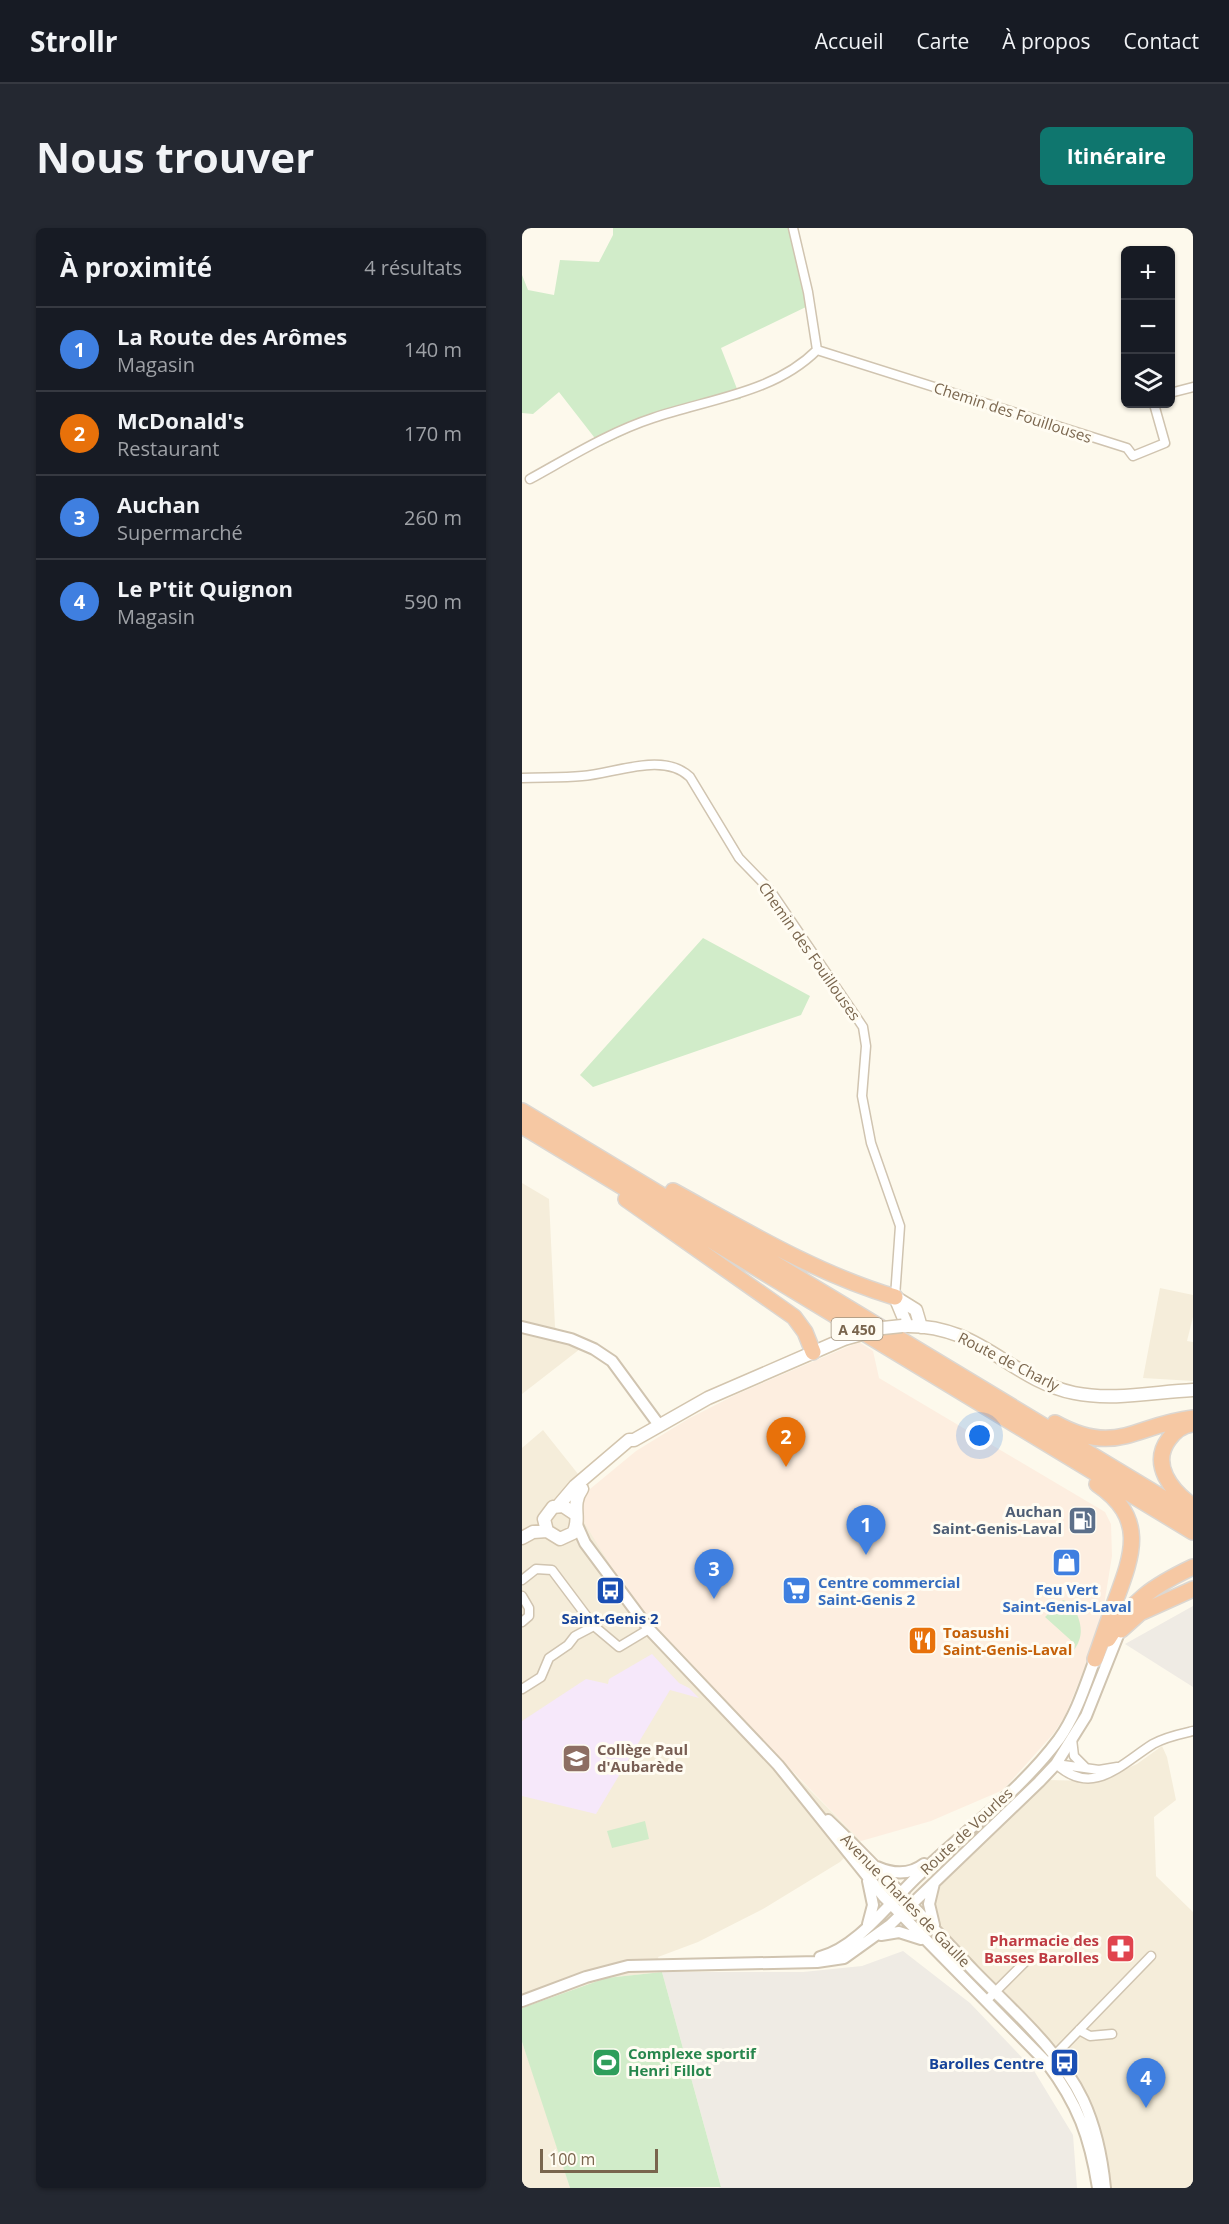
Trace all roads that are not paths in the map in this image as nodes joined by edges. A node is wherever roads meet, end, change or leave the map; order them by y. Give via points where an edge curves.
1 (793, 228) edge
2 (817, 350) junction
3 (1193, 387) edge
4 (1175, 392) edge
5 (1155, 408) edge
6 (530, 479) dead end
7 (522, 778) edge
8 (522, 1111) edge
9 (522, 1126) edge
10 (583, 1148) junction
11 (594, 1170) junction
12 (895, 1297) junction
13 (904, 1326) junction
14 (522, 1327) edge
15 (921, 1327) junction
16 (813, 1352) junction
17 (982, 1389) junction
18 (1193, 1390) edge
19 (1193, 1418) edge
20 (1193, 1424) edge
21 (658, 1425) junction
22 (1022, 1429) junction
23 (634, 1440) junction
24 (558, 1506) junction
25 (1193, 1506) edge
26 (1193, 1516) edge
27 (576, 1520) junction
28 (545, 1525) junction
29 (522, 1530) edge
30 (1193, 1532) edge
31 (522, 1538) edge
32 (566, 1538) junction
33 (1193, 1567) edge
34 (522, 1580) edge
35 (1193, 1589) edge
36 (522, 1596) edge
37 (522, 1622) edge
38 (594, 1626) junction
39 (1119, 1627) junction
40 (647, 1631) junction
41 (1095, 1659) junction
42 (522, 1689) edge
43 (1193, 1731) edge
44 (1067, 1737) junction
45 (1056, 1764) junction
46 (1126, 1764) junction
47 (1038, 1766) junction
48 (1087, 1768) junction
49 (1026, 1795) junction
50 (1005, 1796) junction
51 (806, 1799) junction
52 (947, 1851) junction
53 (874, 1865) junction
54 (861, 1871) junction
55 (934, 1881) junction
56 (901, 1903) junction
57 (866, 1928) junction
58 (939, 1934) junction
59 (873, 1939) junction
60 (929, 1944) junction
61 (954, 1951) junction
62 (1151, 1956) dead end
63 (1027, 1960) dead end
64 (796, 1962) junction
65 (994, 1992) junction
66 (522, 2001) edge
67 (986, 2001) junction
68 (1079, 2030) junction
69 (1112, 2034) dead end
70 (1050, 2060) junction
71 (1098, 2188) edge
72 (1106, 2188) edge

1 - 2 street
2 - 5 street, Chemin des Fouillouses via 1126,448 1133,456 1165,443
2 - 6 street via 804,363 740,394 652,418
3 - 4 street
7 - 12 street, Chemin des Fouillouses via 584,776 656,765 678,768 690,777 739,858 771,890 863,1026 866,1046 862,1095 871,1143 900,1226
8 - 10 highway, A 450
9 - 11 highway, A 450
10 - 12 highway via 595,1146 750,1233 852,1282
10 - 17 highway, A 450
11 - 16 highway via 600,1181 794,1317
11 - 22 highway, A 450
12 - 13 main road
12 - 15 main road via 915,1310
13 - 15 main road, Route de Charly
13 - 16 main road, Route de Charly, bridge via 874,1330
14 - 21 street via 571,1339 612,1361
15 - 18 main road, Route de Charly via 960,1335 1040,1380 1074,1393 1113,1397
16 - 21 main road, Route de Charly via 708,1398
17 - 19 highway via 994,1389 1068,1430 1096,1438 1124,1438
17 - 26 highway, A 450
20 - 25 highway via 1172,1435 1161,1457 1168,1483
21 - 23 main road, Route de Charly
22 - 30 highway, A 450
22 - 41 highway via 1029,1441 1110,1493 1130,1525 1131,1555
23 - 24 main road, Route de Charly via 629,1440 575,1486
23 - 27 main road, Route de Charly via 633,1446 580,1490 575,1501
24 - 27 main road via 568,1508
24 - 28 main road via 549,1510
27 - 32 main road via 573,1533
27 - 40 street, Avenue Charles de Gaulle via 597,1560
28 - 29 main road
28 - 31 main road
28 - 32 main road via 555,1538
32 - 40 street, Avenue Charles de Gaulle via 583,1550
33 - 39 highway via 1140,1597
34 - 38 street via 536,1569 552,1570
35 - 39 highway
36 - 37 street via 530,1611
38 - 40 street via 619,1647
38 - 42 street via 549,1658 541,1677
39 - 41 highway
39 - 44 street, Route de Vourles via 1086,1716
40 - 51 street, Avenue Charles de Gaulle via 778,1765
41 - 44 street, Route de Vourles
43 - 46 street via 1156,1743
44 - 45 street via 1055,1749
44 - 47 street, Route de Vourles
44 - 48 street via 1074,1756
45 - 46 street via 1077,1777 1102,1776
45 - 47 street
45 - 48 street
45 - 49 street, Route de Vourles
46 - 48 street via 1099,1770
47 - 50 street, Route de Vourles
49 - 50 street
49 - 55 street, Route de Vourles
50 - 52 street, Route de Vourles
51 - 53 street, Avenue Charles de Gaulle
51 - 54 street, Avenue Charles de Gaulle
52 - 53 street via 913,1871 892,1872
52 - 56 street, Route de Vourles
53 - 56 street, Avenue Charles de Gaulle
54 - 56 street
54 - 57 street via 873,1899
55 - 56 street, Route de Vourles
55 - 58 street via 929,1910
56 - 57 street, Route de Vourles
56 - 58 street, Avenue Charles de Gaulle
56 - 59 street
56 - 60 street, Avenue Charles de Gaulle
56 - 61 street via 934,1938
57 - 64 street, Route de Vourles via 837,1951
58 - 61 street, Avenue Charles de Gaulle
59 - 60 street via 899,1932
59 - 64 street, Route de Vourles via 844,1958
60 - 67 street, Avenue Charles de Gaulle
61 - 65 street, Avenue Charles de Gaulle
62 - 68 street
63 - 65 street
64 - 66 street, Route de Vourles via 628,1966
65 - 67 street
65 - 70 street, Avenue Charles de Gaulle
67 - 70 street, Avenue Charles de Gaulle
68 - 69 street via 1090,2036
68 - 70 street
70 - 71 street, Avenue Charles de Gaulle via 1083,2122 1092,2148
70 - 72 street, Avenue Charles de Gaulle via 1082,2099 1091,2119

